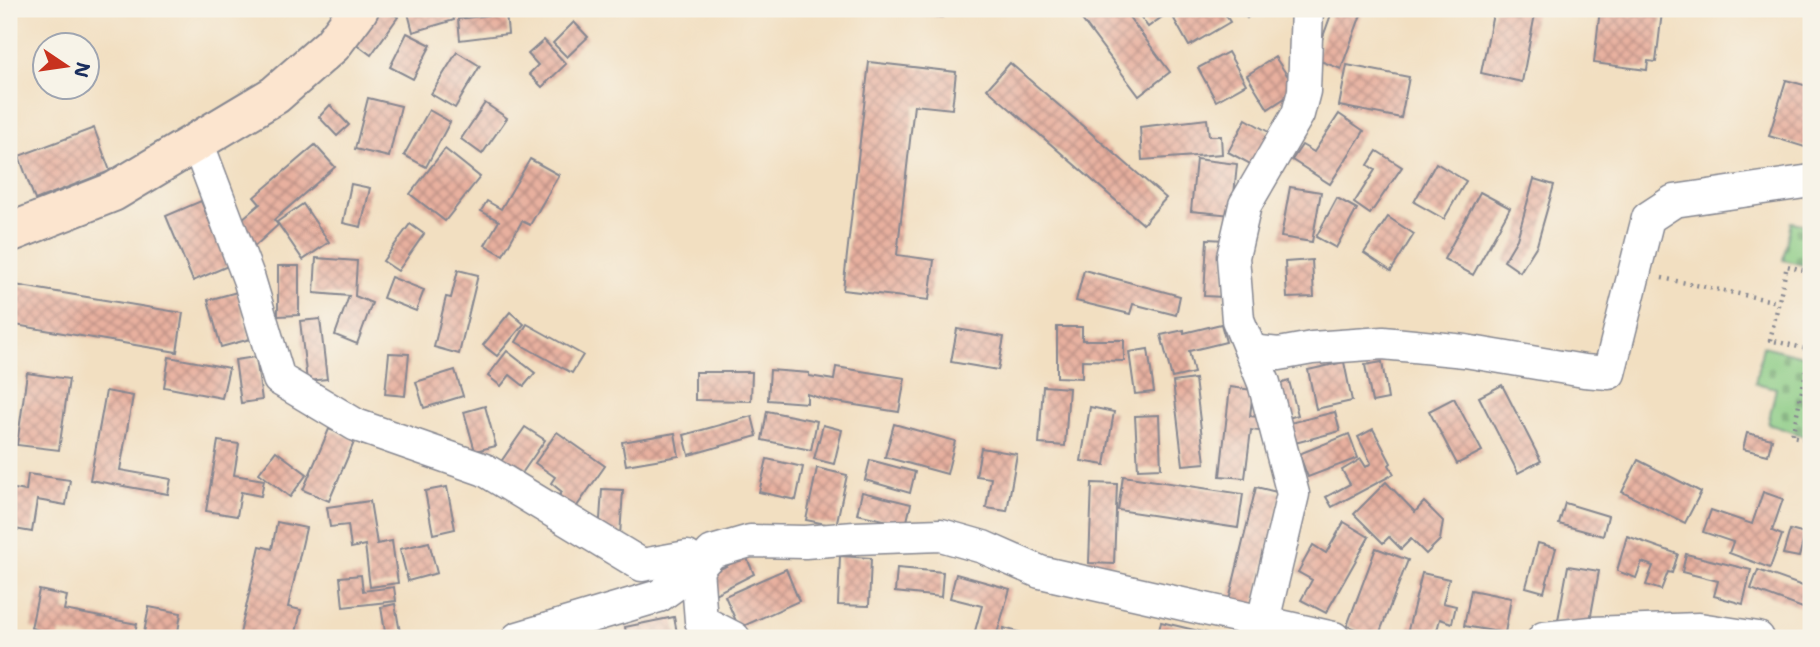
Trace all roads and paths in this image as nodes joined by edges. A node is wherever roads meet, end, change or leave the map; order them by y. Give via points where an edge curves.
1 (359, 9) edge
2 (1307, 9) edge
3 (197, 142) junction
4 (1811, 181) edge
5 (9, 233) edge
6 (1811, 272) edge
7 (1692, 285) dead end
8 (1778, 302) junction
9 (1811, 349) edge
10 (1251, 351) junction
11 (1811, 440) edge
12 (697, 569) junction
13 (1263, 621) junction
14 (700, 629) edge
15 (1294, 634) edge
16 (518, 638) edge
17 (734, 638) edge
18 (1334, 638) edge
19 (1544, 638) edge
20 (1758, 638) edge

1 - 3 street via 332,45 275,94
2 - 10 street via 1304,91 1298,114 1245,205 1233,257 1238,320
3 - 5 street via 113,192
3 - 12 street via 249,279 279,379 356,425 485,470 642,565 687,557
4 - 10 street via 1674,201 1648,218 1609,373 1383,343 1279,354
6 - 8 path via 1787,266
7 - 8 path
8 - 9 path via 1770,340
9 - 11 path via 1792,436
10 - 13 street via 1293,494
12 - 13 street via 712,552 750,541 941,535 1040,572
12 - 14 street
12 - 16 street via 659,596
13 - 15 street
14 - 17 street
15 - 18 street
19 - 20 street via 1699,629

